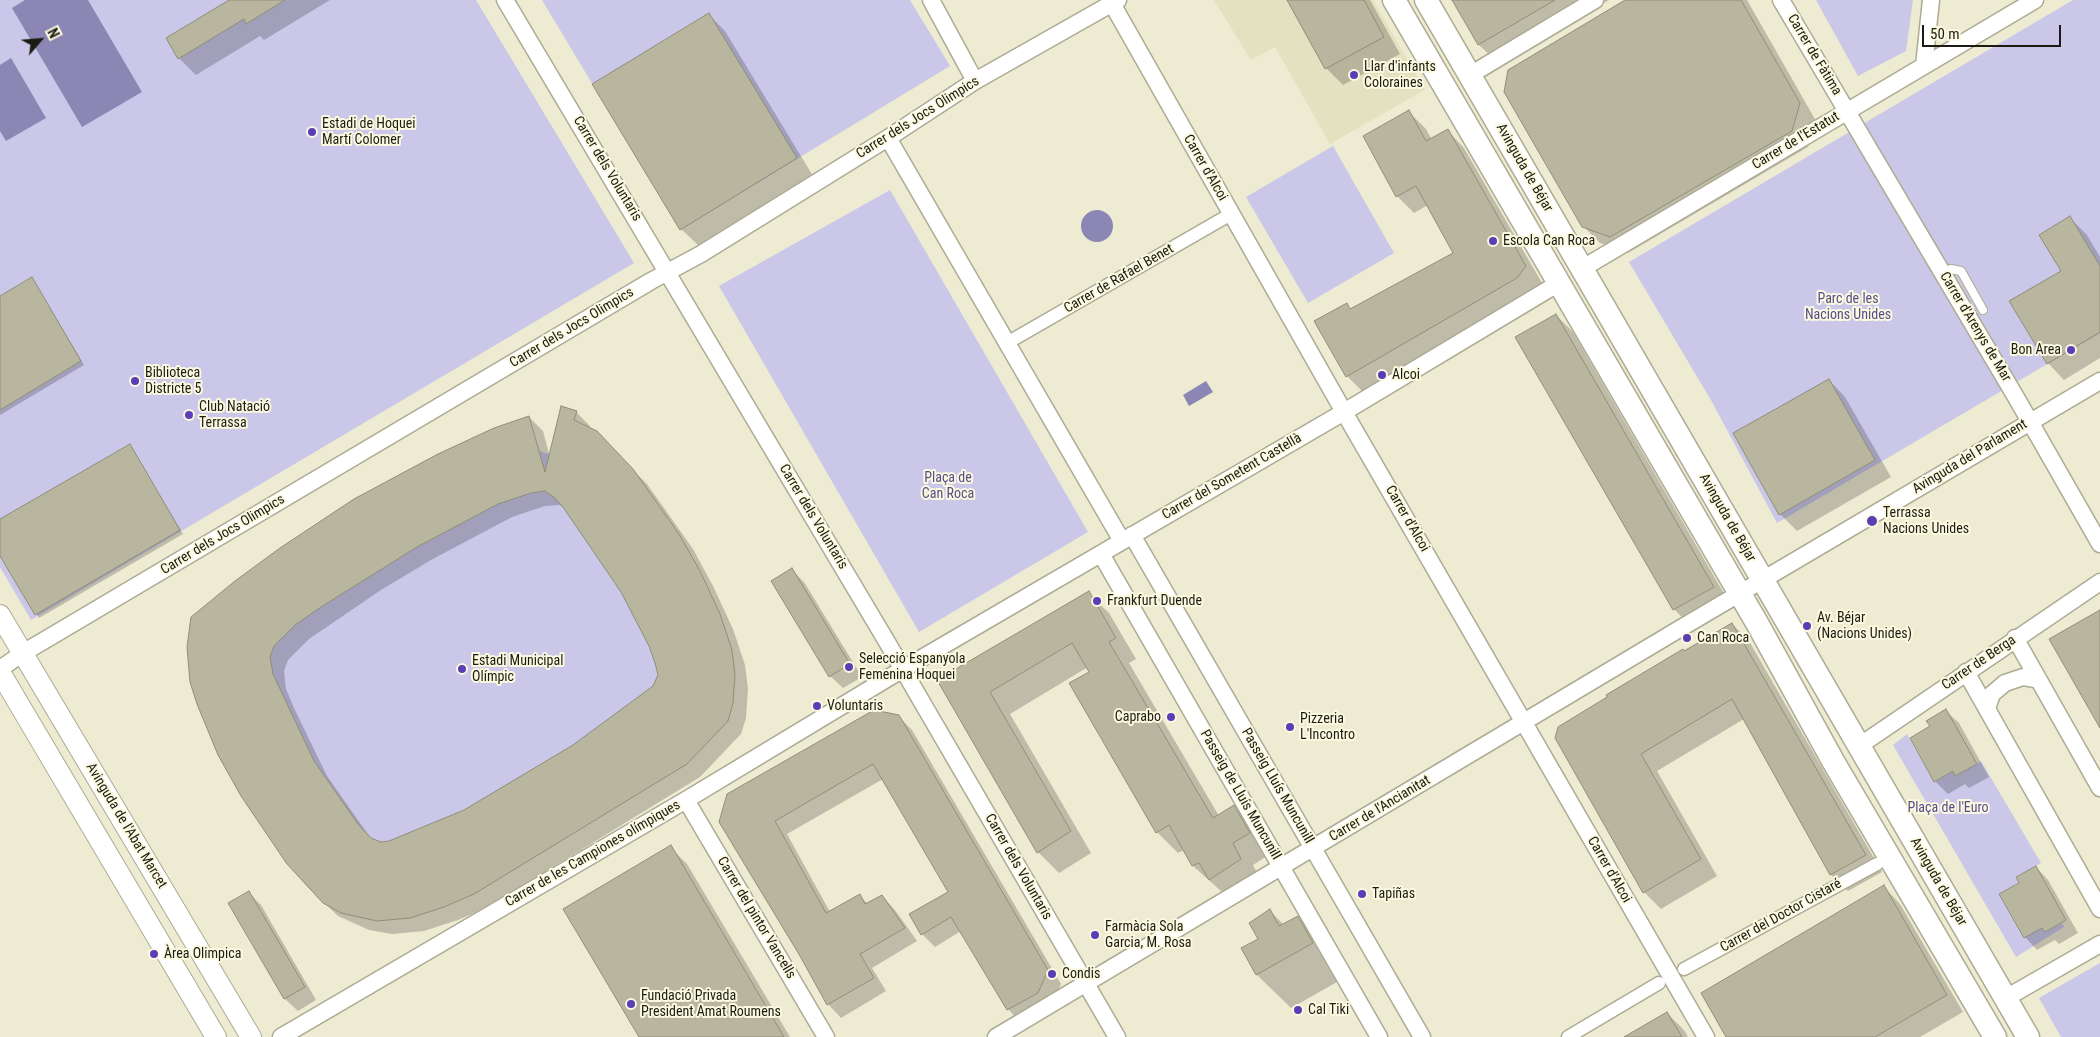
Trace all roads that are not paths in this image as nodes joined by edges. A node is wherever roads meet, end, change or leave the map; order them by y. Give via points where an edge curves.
1 (505, 0) edge
2 (931, 0) edge
3 (1394, 0) edge
4 (1426, 0) edge
5 (1594, 0) edge
6 (1781, 0) edge
7 (1931, 0) edge
8 (2035, 0) edge
9 (1113, 1) edge
10 (1924, 66) junction
11 (1470, 75) junction
12 (975, 81) junction
13 (1847, 111) junction
14 (888, 138) junction
15 (1231, 214) junction
16 (1583, 268) junction
17 (668, 271) junction
18 (1942, 272) junction
19 (1559, 283) junction
20 (1983, 310) dead end
21 (1007, 343) junction
22 (2100, 381) edge
23 (1344, 412) junction
24 (2030, 421) junction
25 (1127, 538) junction
26 (2100, 544) edge
27 (1101, 554) junction
28 (1763, 580) junction
29 (2100, 582) edge
30 (1740, 594) junction
31 (0, 615) edge
32 (2015, 638) junction
33 (23, 653) junction
34 (903, 669) junction
35 (0, 671) edge
36 (1966, 672) junction
37 (2039, 680) junction
38 (1987, 708) junction
39 (1525, 722) junction
40 (1859, 746) junction
41 (2100, 788) edge
42 (686, 800) junction
43 (1313, 848) junction
44 (1877, 864) dead end
45 (1281, 867) junction
46 (2100, 909) edge
47 (2100, 944) edge
48 (1684, 969) dead end
49 (1659, 983) dead end
50 (1086, 984) junction
51 (2006, 998) junction
52 (216, 1037) edge
53 (251, 1037) edge
54 (281, 1037) edge
55 (826, 1037) edge
56 (996, 1037) edge
57 (1117, 1037) edge
58 (1379, 1037) edge
59 (1422, 1037) edge
60 (1568, 1037) edge
61 (1706, 1037) edge
62 (1995, 1037) edge
63 (2028, 1037) edge

1 - 17 street, Carrer dels Voluntaris
2 - 12 street
3 - 19 main road, Avinguda de Béjar
4 - 11 main road, Avinguda de Béjar
5 - 11 street
6 - 13 street, Carrer de Fàtima
7 - 10 street
8 - 10 street, Carrer de l'Estatut
9 - 12 street, Carrer dels Jocs Olimpics
9 - 15 street, Carrer d'Alcoi
10 - 13 street, Carrer de l'Estatut
11 - 16 main road, Avinguda de Béjar
12 - 14 street, Carrer dels Jocs Olimpics
13 - 16 street, Carrer de l'Estatut
13 - 18 street, Carrer d'Arenys de Mar
14 - 17 street, Carrer dels Jocs Olimpics via 701,254
14 - 21 street
15 - 21 street, Carrer de Rafael Benet
15 - 23 street, Carrer d'Alcoi
16 - 19 main road, Carrer de l'Estatut
16 - 28 main road, Avinguda de Béjar
17 - 33 street, Carrer dels Jocs Olimpics
17 - 34 street, Carrer dels Voluntaris
18 - 20 lane via 1961,271
18 - 24 street, Carrer d'Arenys de Mar
19 - 23 street, Carrer del Sometent Castellà
19 - 30 main road, Avinguda de Béjar
21 - 25 street
22 - 24 street, Avinguda del Parlament
23 - 25 street, Carrer del Sometent Castellà
23 - 39 street, Carrer d'Alcoi
24 - 26 street, Carrer d'Arenys de Mar
24 - 28 street, Avinguda del Parlament
25 - 27 street, Carrer del Sometent Castellà
25 - 43 street, Passeig Lluís Muncunill
27 - 34 street, Carrer del Sometent Castellà
27 - 45 street, Passeig de Lluís Muncunill
28 - 30 street, Carrer de l'Ancianitat
28 - 40 main road, Avinguda de Béjar
29 - 32 street, Carrer de Berga
30 - 39 street, Carrer de l'Ancianitat
30 - 62 main road, Avinguda de Béjar via 1833,761
31 - 33 street, Avinguda de l'Abat Marcet
32 - 36 street, Carrer de Berga
32 - 37 street
33 - 35 street, Carrer dels Jocs Olimpics
33 - 53 street, Avinguda de l'Abat Marcet
34 - 42 street, Carrer de les Campiones olímpiques
34 - 50 street, Carrer dels Voluntaris
35 - 52 street
36 - 38 street
36 - 40 street, Carrer de Berga
37 - 38 street via 2023,677 2005,683 1992,694
37 - 41 street
38 - 46 street
39 - 43 street, Carrer de l'Ancianitat
39 - 61 street, Carrer d'Alcoi
40 - 51 main road, Avinguda de Béjar
42 - 54 street, Carrer de les Campiones olímpiques
42 - 55 street, Carrer del pintor Vancells
43 - 45 street, Carrer de l'Ancianitat
43 - 59 street, Passeig Lluís Muncunill
44 - 48 street, Carrer del Doctor Cistaré
45 - 50 street, Carrer de l'Ancianitat
45 - 58 street, Passeig de Lluís Muncunill
47 - 51 street
49 - 60 street
50 - 56 street, Carrer de l'Ancianitat
50 - 57 street, Carrer dels Voluntaris
51 - 63 main road, Avinguda de Béjar

